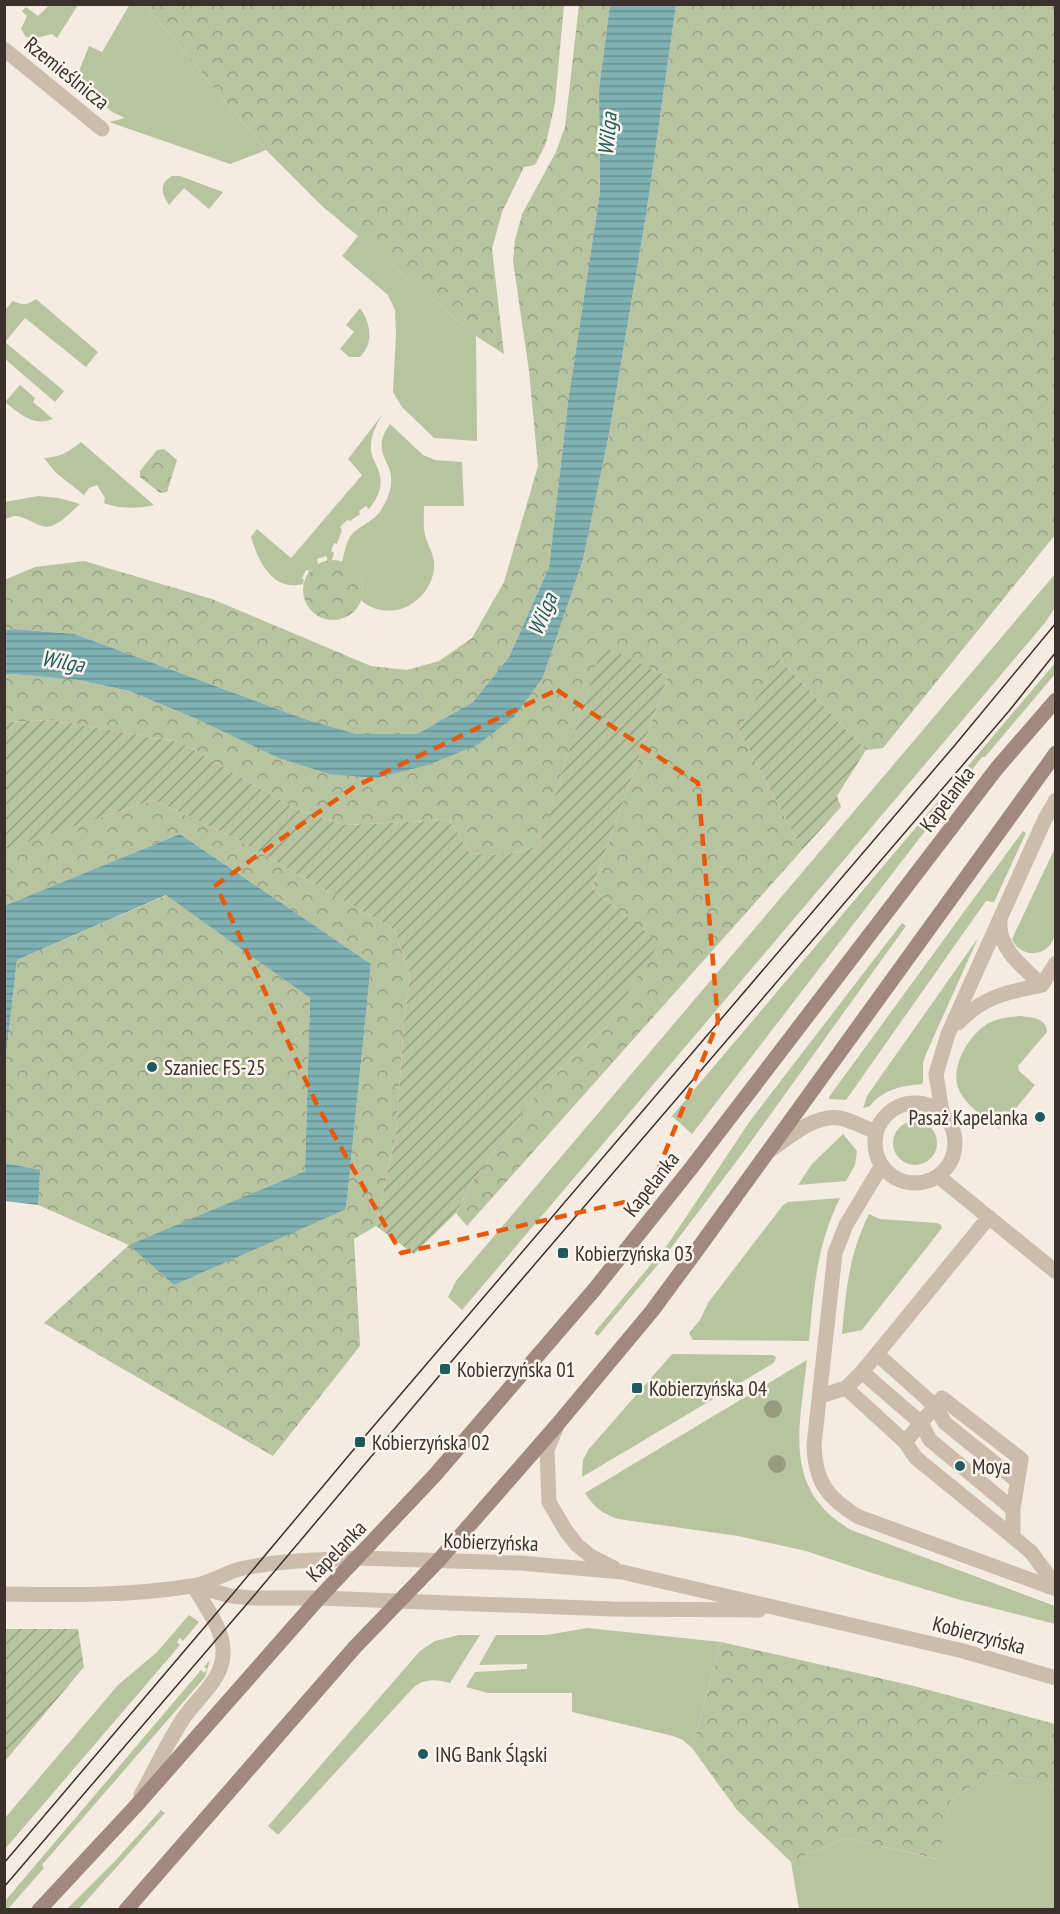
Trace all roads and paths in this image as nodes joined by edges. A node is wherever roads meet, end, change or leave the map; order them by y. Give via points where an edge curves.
1 (4, 49) edge
2 (102, 129) dead end
3 (1056, 700) edge
4 (1056, 753) edge
5 (1056, 800) edge
6 (1001, 920) junction
7 (1056, 963) edge
8 (1042, 985) junction
9 (948, 1034) junction
10 (942, 1112) junction
11 (876, 1132) junction
12 (763, 1157) junction
13 (882, 1165) junction
14 (938, 1176) junction
15 (989, 1217) junction
16 (1056, 1272) edge
17 (877, 1354) junction
18 (862, 1372) junction
19 (846, 1388) junction
20 (820, 1396) junction
21 (935, 1406) junction
22 (921, 1423) junction
23 (557, 1425) junction
24 (905, 1442) junction
25 (1013, 1509) junction
26 (1013, 1537) junction
27 (358, 1558) junction
28 (439, 1560) junction
29 (622, 1572) junction
30 (194, 1586) junction
31 (1056, 1588) edge
32 (4, 1594) edge
33 (319, 1598) junction
34 (401, 1600) junction
35 (786, 1610) junction
36 (1056, 1678) edge
37 (135, 1808) junction
38 (39, 1910) edge
39 (126, 1910) edge

1 - 2 street, Rzemieślnicza
3 - 27 main road, Kapelanka via 997,768 594,1290
4 - 12 main road
5 - 6 street
6 - 8 street via 1001,934 1008,950
6 - 9 street
7 - 8 street
8 - 9 street via 988,999 968,1012
9 - 10 street via 936,1074
10 - 11 street via 917,1102 903,1104 891,1110
10 - 14 street via 950,1122 956,1145 947,1168
11 - 12 street via 832,1118 790,1137
11 - 13 street via 877,1155
12 - 23 main road via 652,1311
13 - 14 street via 908,1182 929,1181
13 - 20 street via 846,1225 835,1253
14 - 15 street
15 - 16 street
15 - 17 street
17 - 18 street
17 - 21 street
18 - 19 street
18 - 22 street
19 - 20 street
19 - 24 street
20 - 31 street via 814,1445 816,1466 825,1488 843,1507 859,1517
21 - 22 street
21 - 25 street via 942,1398 1021,1459
22 - 24 street
22 - 25 street via 930,1440
23 - 28 main road
23 - 29 street via 548,1450 549,1502 577,1545
24 - 26 street via 916,1458
25 - 26 street
26 - 31 street via 1031,1552
27 - 28 street, Kobierzyńska
27 - 30 street, Kobierzyńska via 275,1563 236,1570
27 - 33 main road, Kapelanka
28 - 29 street, Kobierzyńska
28 - 34 main road
29 - 35 street, Kobierzyńska
30 - 32 street, Kobierzyńska via 93,1595
30 - 33 street, Kobierzyńska via 231,1596
30 - 37 street, Kapelanka via 221,1636 223,1664 214,1682 184,1718
33 - 34 street, Kobierzyńska
33 - 37 main road, Kapelanka
34 - 35 street, Kobierzyńska via 613,1609
34 - 39 main road via 355,1647
35 - 36 street, Kobierzyńska via 963,1651
37 - 38 main road, Kapelanka

